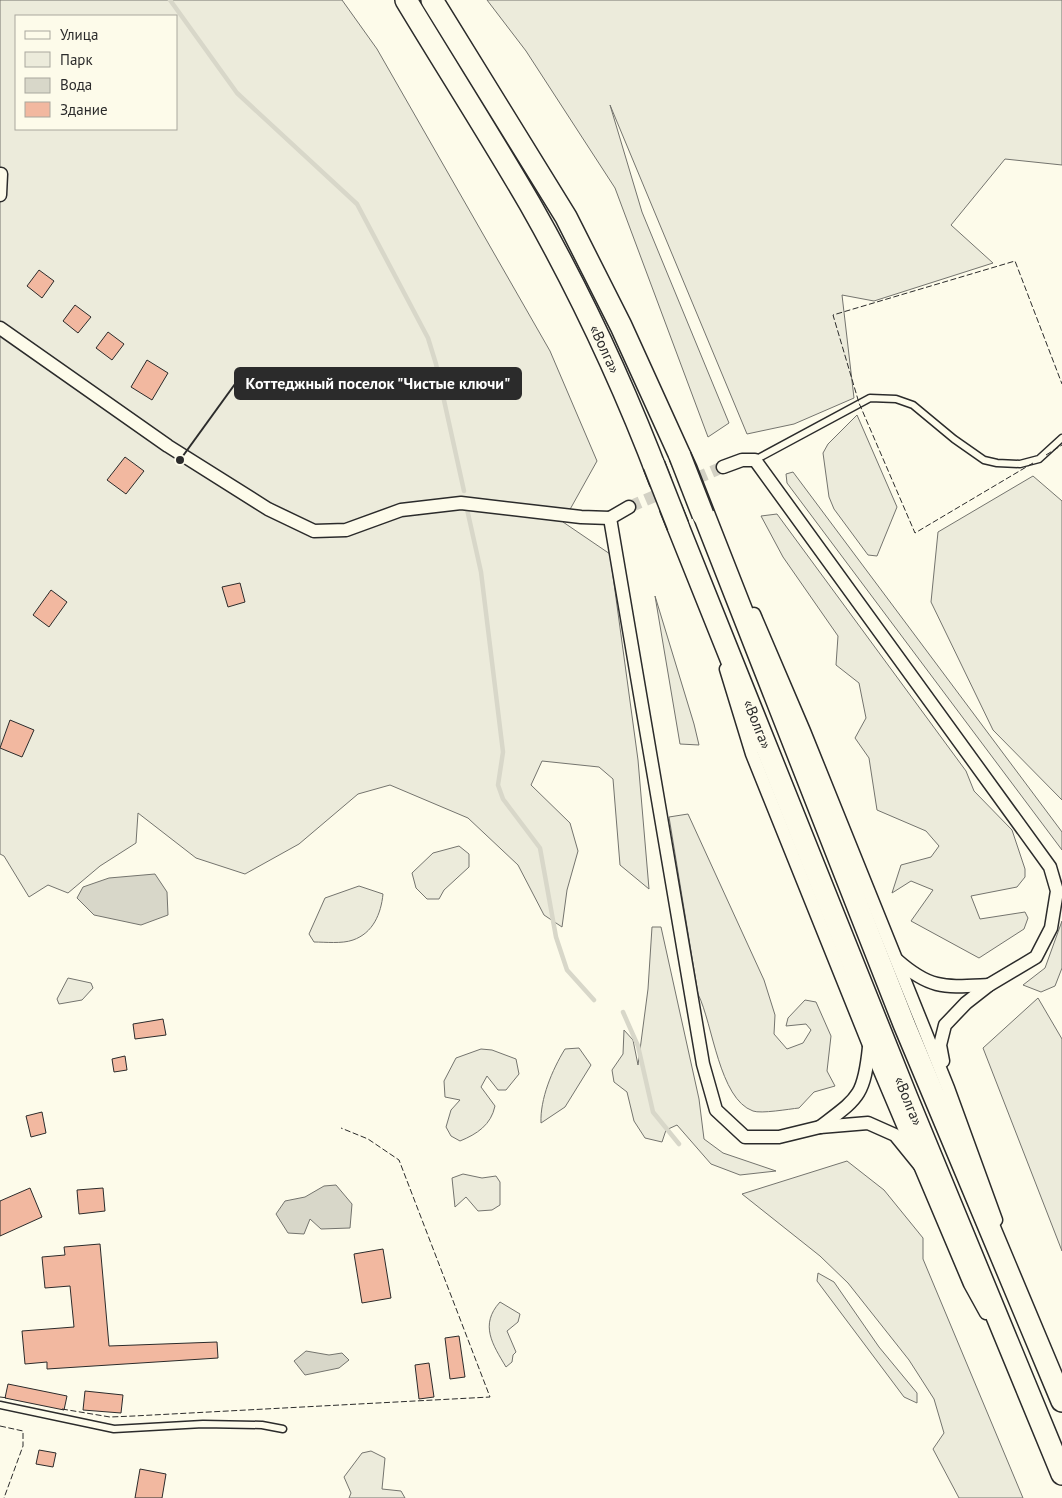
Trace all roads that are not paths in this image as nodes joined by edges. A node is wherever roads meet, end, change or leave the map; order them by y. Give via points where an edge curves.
1 (406, 0) edge
2 (432, 0) edge
3 (1, 174) edge
4 (0, 195) edge
5 (0, 328) edge
6 (1062, 438) edge
7 (755, 460) junction
8 (683, 462) junction
9 (722, 467) tunnel mouth
10 (629, 507) tunnel mouth
11 (610, 518) junction
12 (708, 604) junction
13 (894, 957) junction
14 (989, 985) junction
15 (869, 1045) junction
16 (948, 1088) junction
17 (820, 1127) junction
18 (921, 1167) junction
19 (1026, 1310) junction
20 (1030, 1397) junction
21 (1062, 1401) edge
22 (0, 1405) edge
23 (283, 1429) dead end
24 (1062, 1474) edge

1 - 12 highway, «Волга» via 530,204 591,321 645,440
2 - 8 highway, «Волга» via 566,217 621,326
3 - 4 street
5 - 11 street via 168,446 268,509 314,531 346,530 401,510 461,503 581,518
6 - 7 lane via 1039,459 1020,464 997,463 984,460 954,440 913,405 896,399 870,398
7 - 9 street via 742,460
7 - 14 street via 1050,867 1057,891 1051,928 1036,957
8 - 13 street via 721,534
8 - 19 highway, «Волга», bridge via 904,1024
10 - 11 street
11 - 17 street via 703,1064 716,1110 745,1137 779,1137
12 - 15 street via 752,754
12 - 20 highway, «Волга»
13 - 14 street via 932,984 955,987
13 - 16 street
14 - 16 street via 945,1025 940,1045
15 - 17 street via 867,1074 856,1099
15 - 18 street
16 - 19 street via 983,1180
17 - 18 street via 868,1123 895,1135
18 - 20 street via 970,1284
19 - 21 highway, «Волга»
20 - 24 highway, «Волга»
22 - 23 lane via 114,1429 203,1424 262,1425

